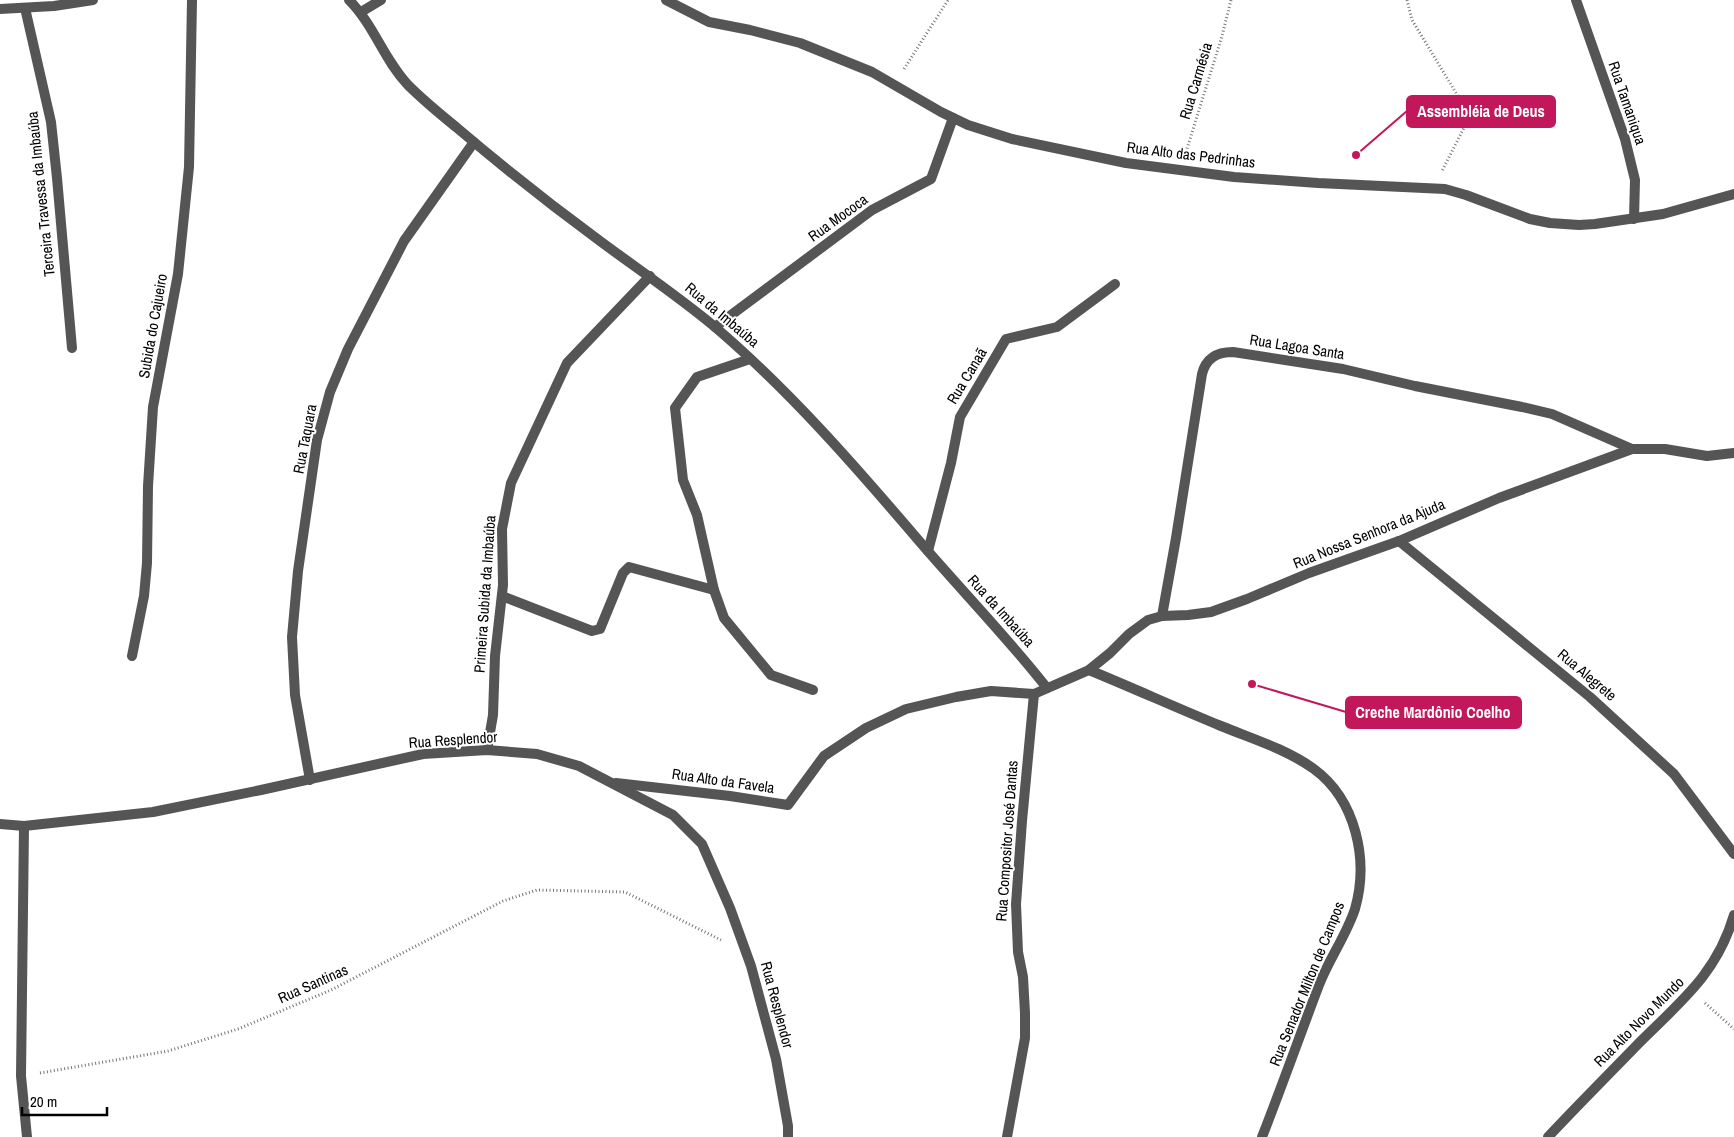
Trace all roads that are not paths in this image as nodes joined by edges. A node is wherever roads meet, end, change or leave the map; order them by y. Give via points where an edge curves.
1 (93, 0) edge
2 (192, 0) edge
3 (349, 0) edge
4 (381, 0) edge
5 (666, 0) edge
6 (1576, 0) edge
7 (0, 8) edge
8 (25, 8) junction
9 (361, 12) junction
10 (953, 118) junction
11 (474, 142) junction
12 (1734, 194) edge
13 (1634, 219) junction
14 (650, 276) junction
15 (1115, 284) dead end
16 (715, 327) junction
17 (72, 348) dead end
18 (750, 359) junction
19 (1632, 450) junction
20 (1734, 453) edge
21 (1399, 541) junction
22 (928, 551) junction
23 (714, 590) junction
24 (502, 596) junction
25 (1162, 616) junction
26 (132, 656) dead end
27 (1089, 670) junction
28 (1047, 688) junction
29 (813, 690) dead end
30 (1034, 694) junction
31 (487, 750) junction
32 (310, 780) junction
33 (610, 782) junction
34 (0, 824) edge
35 (24, 826) junction
36 (1734, 854) edge
37 (1734, 915) edge
38 (27, 1137) edge
39 (788, 1137) edge
40 (1007, 1137) edge
41 (1262, 1137) edge
42 (1548, 1137) edge

1 - 8 street
2 - 26 street, Subida do Cajueiro via 189,167 178,274 154,407 147,563
3 - 9 street, Rua da Imbaúba
4 - 9 street
5 - 10 street, Rua Alto das Pedrinhas via 708,22 800,43 872,72
6 - 13 street, Rua Tamaniqua via 1625,139 1636,180
7 - 8 street
8 - 17 street, Terceira Travessa da Imbaúba via 51,122
9 - 11 street, Rua da Imbaúba via 407,84
10 - 13 street, Rua Alto das Pedrinhas via 1012,139 1126,163 1234,177 1445,189 1550,223 1579,225
10 - 16 street, Rua Mococa via 931,179 872,210
11 - 14 street, Rua da Imbaúba
11 - 32 street, Rua Taquara via 404,241 348,349 317,440 292,637 295,695
12 - 13 street, Rua Alto das Pedrinhas
14 - 16 street, Rua da Imbaúba
14 - 24 street, Primeira Subida da Imbaúba via 567,363 539,420 511,483 502,529
15 - 22 street, Rua Canaã via 1057,327 1006,339 960,417
16 - 18 street, Rua da Imbaúba
18 - 22 street, Rua da Imbaúba via 833,443
18 - 23 street via 697,377 675,408 683,480 697,514
19 - 20 street, Rua Nossa Senhora da Ajuda via 1665,449 1707,456
19 - 21 street, Rua Nossa Senhora da Ajuda via 1484,504
19 - 25 street, Rua Lagoa Santa via 1552,414 1522,407 1324,366 1233,352 1215,355 1206,361 1202,374
21 - 25 street, Rua Nossa Senhora da Ajuda via 1211,612
21 - 36 street, Rua Alegrete via 1590,697 1674,774
22 - 28 street, Rua da Imbaúba
23 - 24 street via 629,567 623,573 600,629 592,631
23 - 29 street via 724,618 770,675
24 - 31 street, Primeira Subida da Imbaúba via 494,656 493,715
25 - 27 street, Rua Nossa Senhora da Ajuda via 1148,620 1129,634
27 - 28 street, Rua Nossa Senhora da Ajuda
27 - 41 street, Rua Senador Milton de Campos via 1268,744 1314,768 1331,784 1351,816 1360,864 1360,886 1354,910 1321,980
28 - 30 street, Rua Nossa Senhora da Ajuda
30 - 33 street, Rua Alto da Favela via 991,692 956,696 906,709 866,728 824,756 788,805
30 - 40 street, Rua Compositor José Dantas via 1016,904 1026,1013 1025,1038
31 - 32 street, Rua Resplendor via 423,754
31 - 33 street, Rua Resplendor via 537,754 579,766
32 - 35 street, Rua Resplendor via 152,812
33 - 39 street, Rua Resplendor via 673,815 702,844 747,953 776,1059
34 - 35 street, Rua Resplendor
35 - 38 street via 21,1076
37 - 42 street, Rua Alto Novo Mundo via 1716,959 1692,991

